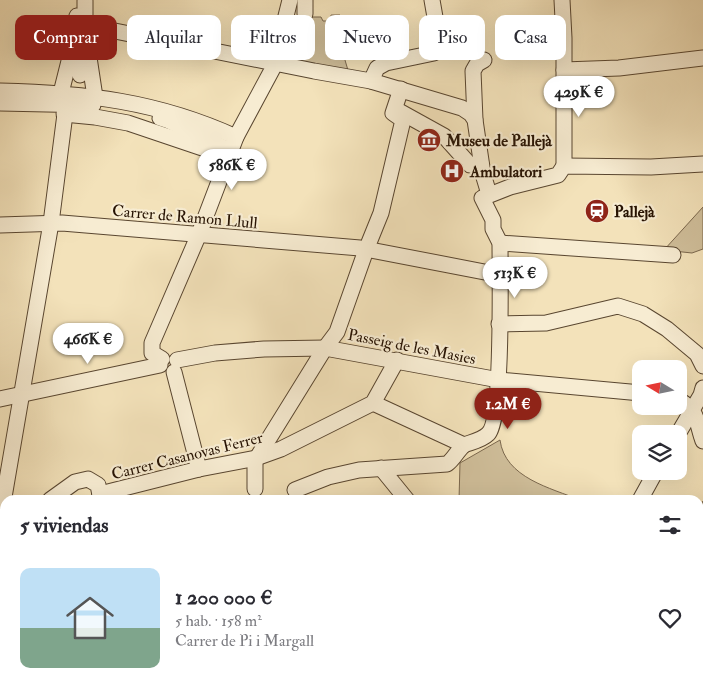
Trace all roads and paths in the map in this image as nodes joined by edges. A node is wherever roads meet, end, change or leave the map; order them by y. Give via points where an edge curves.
1 (81, 0) edge
2 (432, 0) edge
3 (562, 0) edge
4 (304, 6) edge
5 (79, 15) edge
6 (83, 15) edge
7 (117, 32) edge
8 (703, 58) edge
9 (70, 60) edge
10 (80, 60) edge
11 (84, 60) edge
12 (484, 60) dead end
13 (273, 64) junction
14 (564, 70) junction
15 (370, 81) junction
16 (401, 89) junction
17 (82, 91) junction
18 (0, 92) edge
19 (61, 93) junction
20 (0, 104) edge
21 (394, 108) junction
22 (0, 113) edge
23 (65, 114) junction
24 (475, 120) junction
25 (236, 137) junction
26 (229, 156) junction
27 (481, 164) junction
28 (703, 164) edge
29 (564, 166) junction
30 (489, 194) junction
31 (51, 224) junction
32 (0, 225) edge
33 (199, 234) junction
34 (500, 243) junction
35 (366, 250) junction
36 (673, 255) dead end
37 (500, 275) junction
38 (499, 324) junction
39 (324, 348) junction
40 (397, 360) junction
41 (168, 364) junction
42 (703, 366) edge
43 (499, 380) junction
44 (703, 388) edge
45 (632, 392) edge
46 (22, 394) junction
47 (0, 399) edge
48 (373, 403) junction
49 (688, 406) edge
50 (692, 409) junction
51 (683, 425) edge
52 (703, 441) edge
53 (464, 445) junction
54 (256, 458) junction
55 (381, 468) junction
56 (199, 470) junction
57 (651, 480) edge
58 (255, 489) dead end
59 (295, 490) dead end
60 (4, 495) edge
61 (57, 495) edge
62 (100, 495) edge
63 (108, 495) edge
64 (403, 495) edge
65 (643, 495) edge

1 - 5 street
1 - 6 street
2 - 15 street via 439,40 434,53 386,63 377,68
3 - 14 street
4 - 13 street
7 - 13 street
8 - 14 street via 619,68
9 - 19 street
10 - 17 street
11 - 17 street
12 - 24 street via 473,71
13 - 15 street
13 - 25 street
14 - 29 street
15 - 16 street
16 - 21 street
16 - 24 street via 462,108
17 - 19 street
17 - 20 street
17 - 25 street via 178,114
17 - 26 street via 110,105 169,121
18 - 19 street
21 - 27 street via 444,136 470,164
21 - 35 street via 393,113 404,120 381,213
22 - 23 street
23 - 26 street via 128,123
23 - 31 street
24 - 27 street
25 - 26 street
26 - 33 street
27 - 30 street
28 - 29 street
29 - 30 street via 558,175
30 - 34 street via 482,198
31 - 32 street, Carrer de Ramon Llull
31 - 33 street, Carrer de Ramon Llull
31 - 46 street
33 - 35 street, Carrer de Ramon Llull
33 - 41 street via 152,343 152,353
34 - 36 street
34 - 37 street
35 - 37 street, Carrer de Ramon Llull
35 - 39 street via 337,332
37 - 38 street
38 - 42 street via 546,322 618,306 643,314 667,329 697,354
38 - 43 street
39 - 40 street, Passeig de les Masies
39 - 41 street, Passeig de les Masies via 215,353
39 - 54 street
40 - 43 street, Passeig de les Masies
40 - 48 street
41 - 46 street, Passeig de les Masies
41 - 56 street
43 - 45 street, Passeig de les Masies
43 - 53 street via 493,426 489,433
44 - 50 street
46 - 47 street, Passeig de les Masies
46 - 60 street
48 - 53 street
48 - 54 street, Carrer Casanovas Ferrer
49 - 50 street
50 - 51 street
50 - 52 street
53 - 55 street via 447,464
54 - 56 street, Carrer Casanovas Ferrer
54 - 58 street
55 - 59 street via 359,470
55 - 64 street
56 - 63 street, Carrer Casanovas Ferrer
57 - 65 street
61 - 62 street via 75,482 88,479 98,485

